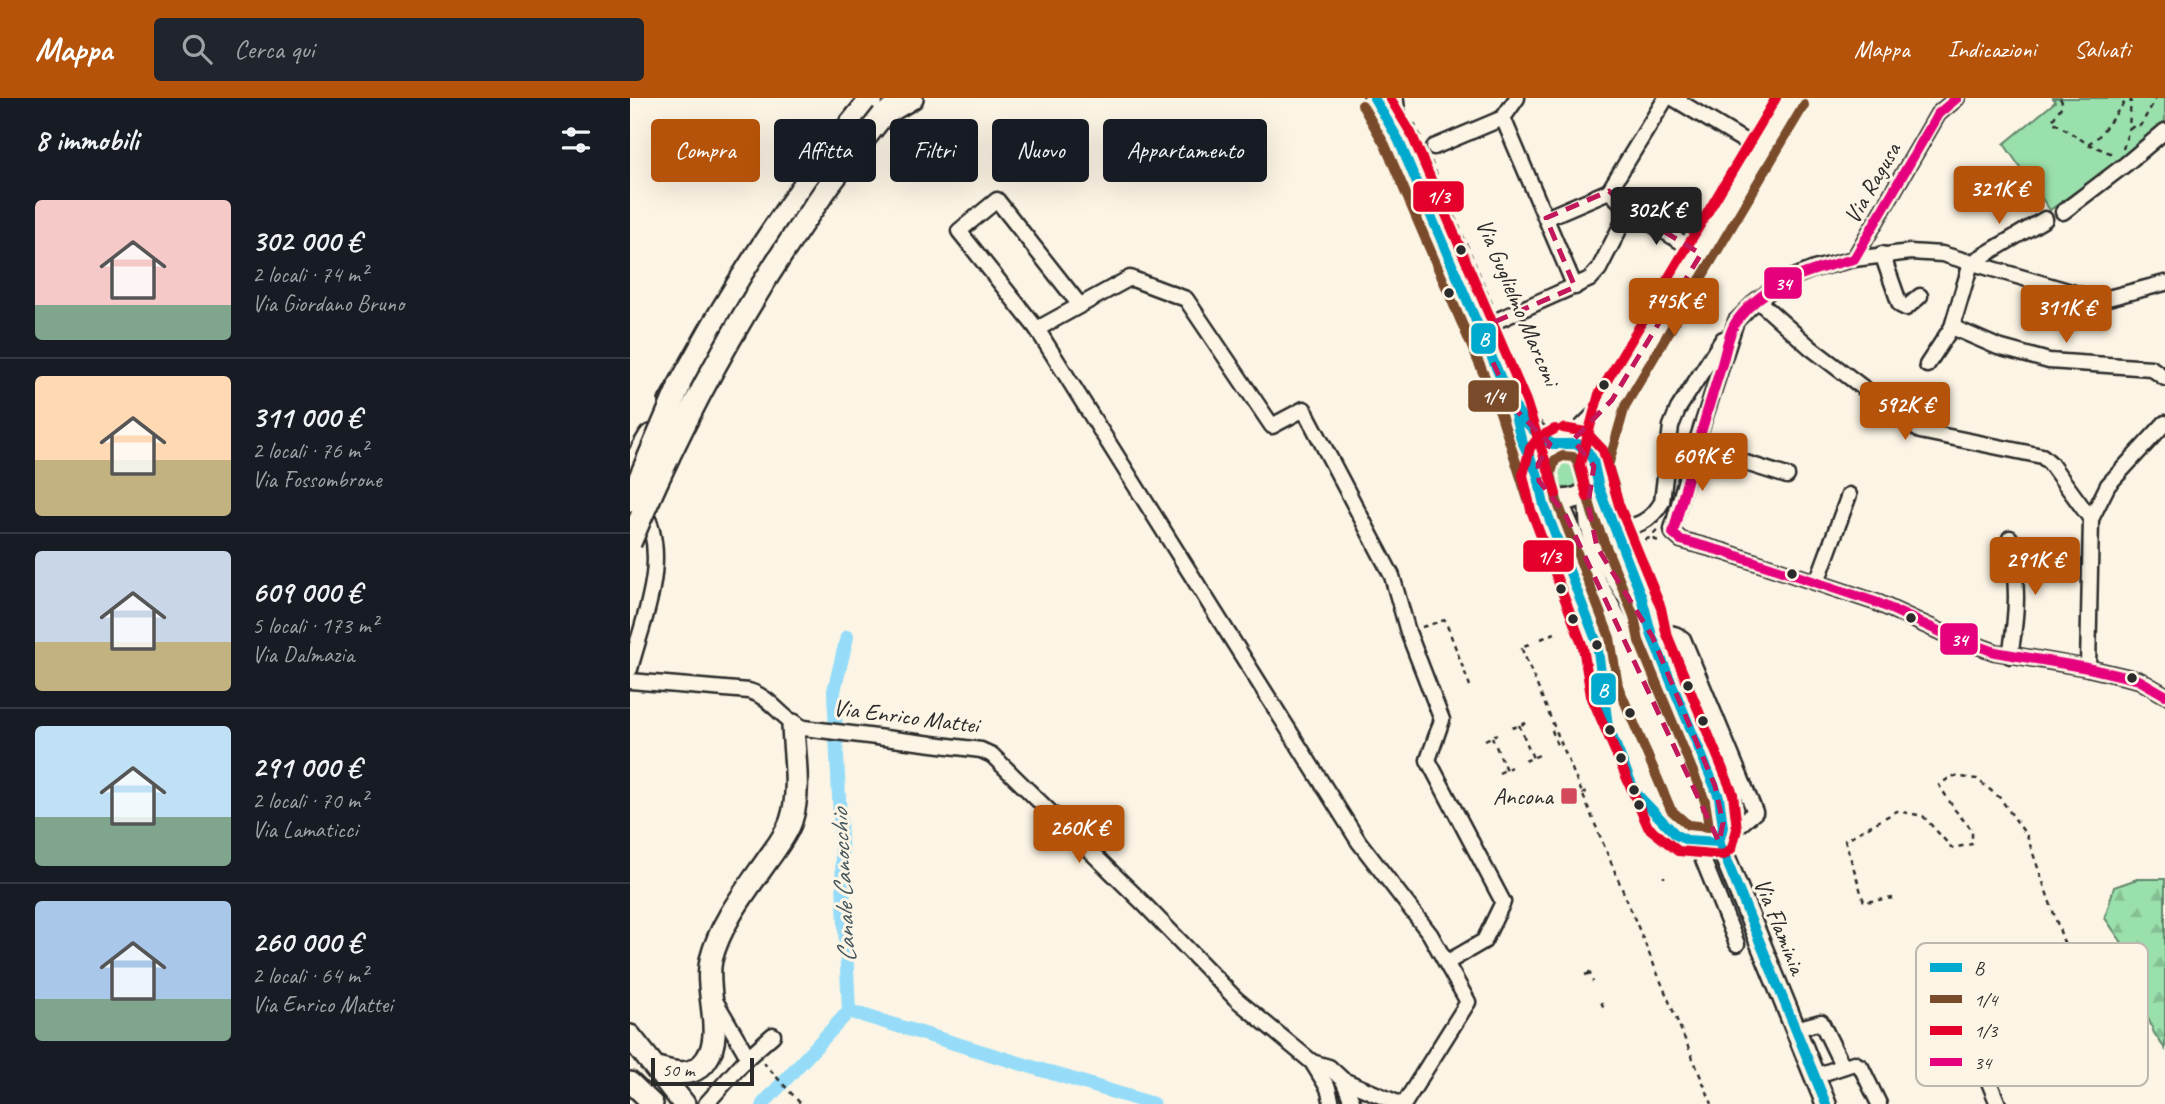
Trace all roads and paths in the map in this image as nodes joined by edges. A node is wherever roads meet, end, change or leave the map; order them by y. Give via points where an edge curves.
1 (898, 98) edge
2 (912, 98) edge
3 (1374, 98) edge
4 (1393, 98) edge
5 (1517, 98) edge
6 (1666, 98) edge
7 (1673, 98) edge
8 (1792, 98) edge
9 (1957, 98) edge
10 (2060, 98) edge
11 (2130, 98) edge
12 (2156, 98) edge
13 (878, 107) edge
14 (1410, 115) dead end
15 (1503, 118) junction
16 (2165, 131) edge
17 (1398, 139) junction
18 (2088, 145) junction
19 (1429, 148) junction
20 (1761, 151) junction
21 (2120, 157) dead end
22 (1609, 191) junction
23 (1629, 210) junction
24 (2063, 212) dead end
25 (1546, 218) junction
26 (2045, 219) dead end
27 (1701, 254) junction
28 (1882, 254) junction
29 (1854, 259) junction
30 (1971, 263) junction
31 (2165, 283) edge
32 (1575, 287) junction
33 (1920, 296) dead end
34 (1757, 300) junction
35 (1079, 304) junction
36 (1498, 320) junction
37 (1736, 321) junction
38 (1952, 327) junction
39 (1037, 328) junction
40 (1478, 329) junction
41 (1927, 365) dead end
42 (1647, 375) dead end
43 (2165, 378) edge
44 (679, 387) junction
45 (1620, 405) junction
46 (1513, 407) junction
47 (1539, 415) dead end
48 (2165, 423) edge
49 (1562, 443) junction
50 (1695, 447) junction
51 (630, 457) edge
52 (630, 470) edge
53 (1592, 476) junction
54 (1787, 476) dead end
55 (1538, 477) junction
56 (630, 493) edge
57 (1849, 495) dead end
58 (1557, 499) junction
59 (630, 501) edge
60 (2091, 519) junction
61 (1613, 526) junction
62 (1656, 531) dead end
63 (2010, 538) dead end
64 (1645, 540) dead end
65 (630, 543) edge
66 (1817, 582) junction
67 (1628, 600) junction
68 (641, 627) junction
69 (1408, 632) junction
70 (1557, 632) dead end
71 (1652, 636) junction
72 (630, 638) edge
73 (1609, 638) junction
74 (1541, 639) dead end
75 (1529, 644) dead end
76 (2010, 656) junction
77 (2088, 668) junction
78 (630, 670) edge
79 (630, 681) edge
80 (1470, 686) dead end
81 (1604, 690) junction
82 (2165, 695) edge
83 (1526, 723) dead end
84 (793, 724) junction
85 (1520, 725) junction
86 (1512, 728) dead end
87 (1552, 730) dead end
88 (1497, 734) dead end
89 (1492, 737) junction
90 (1485, 740) dead end
91 (1558, 748) junction
92 (1539, 755) dead end
93 (1638, 755) junction
94 (1532, 758) junction
95 (1525, 761) dead end
96 (1511, 767) dead end
97 (1506, 770) junction
98 (1499, 773) dead end
99 (1590, 790) dead end
100 (1582, 794) junction
101 (1659, 818) junction
102 (1676, 835) junction
103 (1696, 841) junction
104 (1719, 842) junction
105 (1621, 866) dead end
106 (1613, 869) junction
107 (1894, 898) dead end
108 (2064, 943) edge
109 (1737, 944) dead end
110 (1446, 963) junction
111 (709, 990) junction
112 (1601, 1002) dead end
113 (1604, 1008) dead end
114 (1796, 1029) junction
115 (773, 1035) dead end
116 (630, 1036) edge
117 (748, 1057) junction
118 (1312, 1062) junction
119 (764, 1064) dead end
120 (1842, 1065) junction
121 (657, 1068) junction
122 (1815, 1076) junction
123 (1343, 1080) junction
124 (630, 1082) edge
125 (1991, 1086) edge
126 (630, 1097) edge
127 (635, 1104) edge
128 (653, 1104) edge
129 (684, 1104) edge
130 (706, 1104) edge
131 (801, 1104) edge
132 (1332, 1104) edge
133 (1353, 1104) edge
134 (1402, 1104) edge
135 (1712, 1104) edge
136 (1826, 1104) edge
137 (1879, 1104) edge
138 (1998, 1104) edge

1 - 13 highway
2 - 13 highway
3 - 17 main road, Via Guglielmo Marconi
4 - 17 main road, Via Guglielmo Marconi
5 - 15 street
6 - 22 street
7 - 20 street
8 - 20 main road
9 - 29 street, Via Ragusa via 1938,114
10 - 18 path via 2063,104 2052,121
11 - 12 path via 2129,128 2141,125
11 - 18 path
13 - 44 highway via 831,148 781,218
13 - 65 highway, bridge via 735,330 674,443
14 - 19 path, Via Guglielmo Marconi
15 - 19 street
15 - 25 street
16 - 24 street
17 - 40 main road, Via Guglielmo Marconi
18 - 21 path
19 - 36 path, Via Guglielmo Marconi
20 - 27 main road
22 - 23 street
22 - 25 street
23 - 27 street
23 - 32 street via 1599,269
25 - 32 street
26 - 30 street
27 - 45 main road
28 - 29 street
28 - 30 street via 1942,254
28 - 33 street via 1900,305 1906,308
29 - 34 street via 1786,280
30 - 31 street via 2085,296 2108,298
30 - 38 street
32 - 36 street
34 - 37 street
34 - 60 street via 1811,348 1920,431 2042,456
35 - 39 street
35 - 39 street via 997,200 959,231
35 - 69 street via 1129,278 1186,299 1272,426 1304,409 1392,576
36 - 40 street
36 - 47 path, Via Guglielmo Marconi
37 - 50 street
37 - 61 street via 1678,409 1657,511 1626,529
38 - 41 street
38 - 43 street via 1998,347 2049,361 2151,368
39 - 110 street via 1359,842 1430,934
40 - 46 main road, Via Guglielmo Marconi
42 - 45 path
44 - 51 highway, bridge
44 - 52 highway, bridge
44 - 59 highway, bridge
45 - 49 main road
45 - 53 main road
46 - 49 main road, Via Guglielmo Marconi via 1535,432
46 - 55 main road, Via Guglielmo Marconi
48 - 60 street via 2108,485
49 - 53 main road, Via Guglielmo Marconi via 1586,449
49 - 55 main road via 1541,456
50 - 54 street
50 - 66 street via 1673,533 1681,540
53 - 58 main road via 1574,499
53 - 61 street, Via Guglielmo Marconi
53 - 67 main road, Via Guglielmo Marconi via 1592,534
55 - 58 main road, Via Guglielmo Marconi
55 - 73 street, Via Guglielmo Marconi via 1544,505 1575,583
56 - 68 street via 648,517 655,543 655,567
57 - 66 street
58 - 73 main road, Via Guglielmo Marconi via 1601,588
60 - 77 street
61 - 67 street, Via Guglielmo Marconi via 1614,549
61 - 71 street, Via Guglielmo Marconi via 1648,612
62 - 64 path via 1656,538
63 - 76 street via 2017,614
66 - 76 street
67 - 71 main road, Via Guglielmo Marconi
68 - 72 street
68 - 78 street
69 - 80 path via 1445,620
69 - 110 street via 1443,720 1428,760 1503,902 1484,941
70 - 74 path
71 - 104 main road via 1719,797 1723,823
71 - 104 street via 1665,632 1683,639 1755,812
73 - 81 street
73 - 93 street
73 - 103 street via 1624,663
73 - 104 main road, Via Flaminia
75 - 91 path via 1521,647
76 - 77 street
77 - 82 street via 2138,680
79 - 84 street, Via Enrico Mattei via 749,691 766,698
81 - 93 street
81 - 101 street via 1608,726 1635,792
83 - 85 path
84 - 111 highway via 796,785 791,822 725,926 712,956
84 - 118 street, Via Enrico Mattei via 815,731 992,755 1236,999
85 - 86 path
85 - 94 path
87 - 91 path
88 - 89 path
89 - 90 path
89 - 97 path
91 - 100 path
92 - 94 path
93 - 101 street
93 - 102 street
94 - 95 path
96 - 97 path
97 - 98 path
99 - 100 path
100 - 106 path
101 - 102 street
102 - 103 street
103 - 104 street
103 - 109 street
104 - 114 main road, Via Flaminia
105 - 106 path
106 - 135 path
107 - 108 path via 1864,902 1845,840 1897,811 1923,816 1952,848 1972,844 1972,830 1939,785 1952,776 1977,779 2000,798 2027,836
110 - 134 street via 1468,1002
111 - 117 street
111 - 121 highway via 714,1032 708,1058 684,1073
112 - 113 path
114 - 120 street via 1821,1022
114 - 122 main road, Via Flaminia
115 - 117 street
116 - 121 highway
117 - 130 street
118 - 123 street via 1329,1067
118 - 132 street, Via Enrico Mattei
119 - 131 path
120 - 122 street
120 - 137 street via 1861,1067
121 - 129 highway
122 - 136 main road, Via Flaminia
123 - 133 street
123 - 134 street
124 - 128 main road
125 - 138 street
126 - 127 main road

